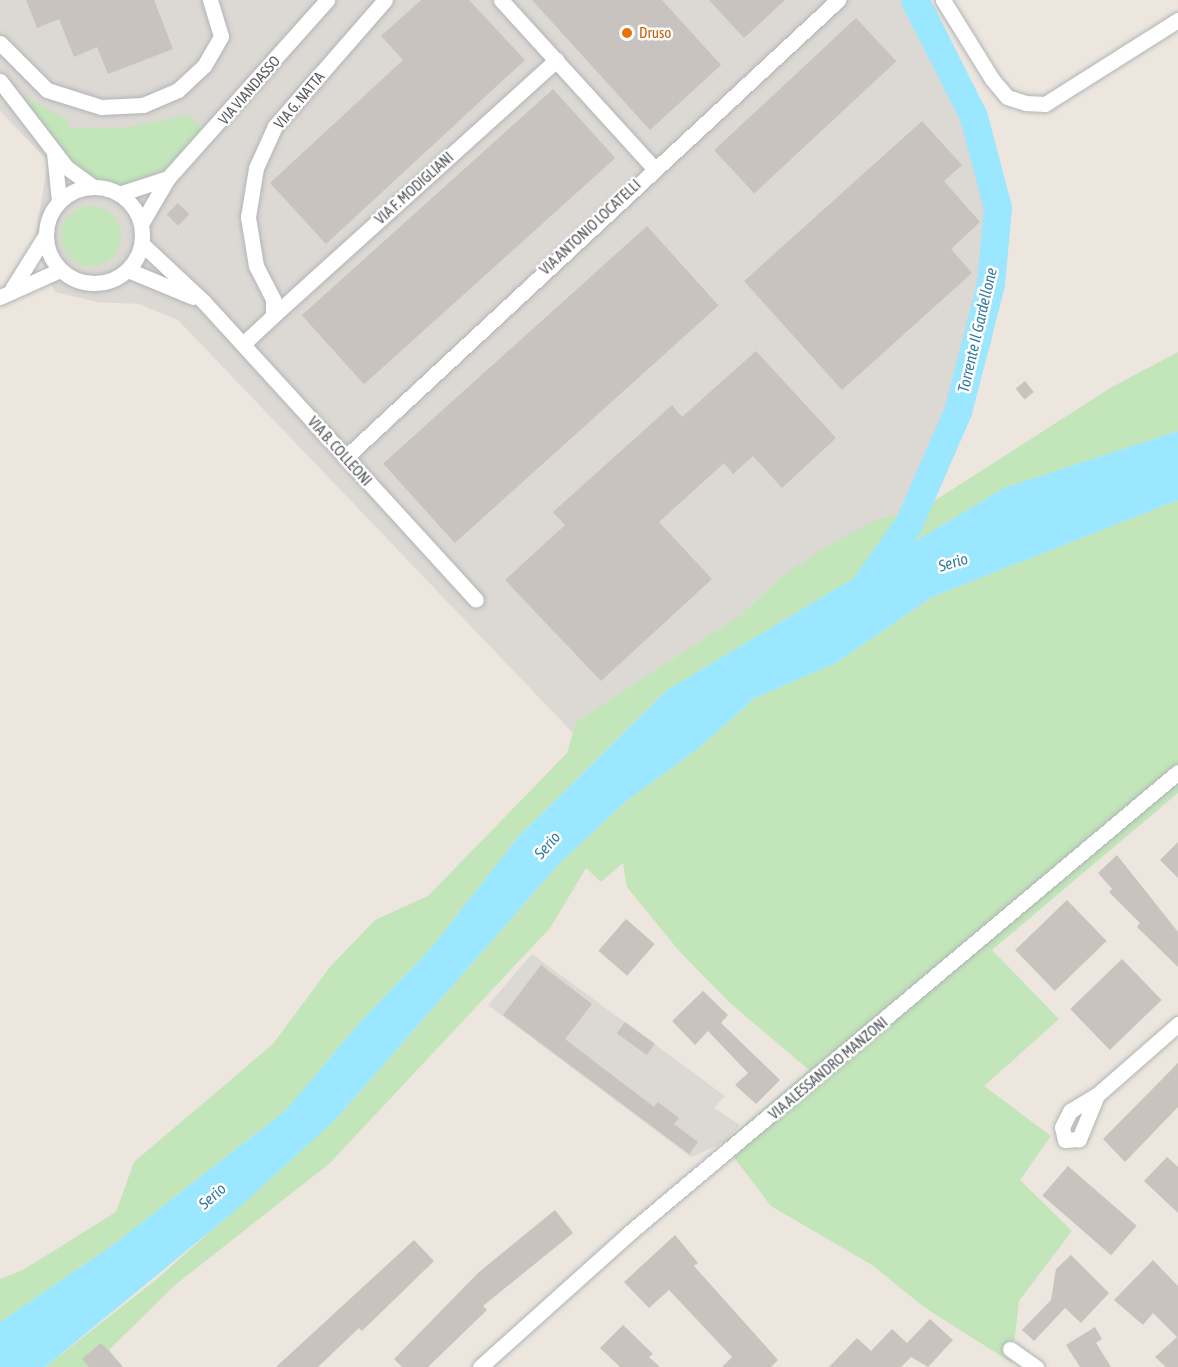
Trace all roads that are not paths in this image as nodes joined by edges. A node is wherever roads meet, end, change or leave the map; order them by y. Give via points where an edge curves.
1 (210, 0) edge
2 (327, 0) edge
3 (386, 0) edge
4 (501, 0) edge
5 (838, 0) edge
6 (943, 0) edge
7 (1178, 20) edge
8 (0, 43) edge
9 (556, 60) junction
10 (0, 81) edge
11 (54, 149) junction
12 (654, 168) junction
13 (168, 178) junction
14 (94, 187) junction
15 (119, 194) junction
16 (59, 201) junction
17 (141, 224) junction
18 (45, 236) junction
19 (142, 244) junction
20 (60, 270) junction
21 (128, 270) junction
22 (5, 293) edge
23 (204, 302) junction
24 (273, 316) junction
25 (243, 344) junction
26 (346, 457) junction
27 (476, 600) dead end
28 (1178, 772) edge
29 (1178, 1024) edge
30 (1097, 1095) dead end
31 (1010, 1349) dead end
32 (480, 1367) edge
33 (1036, 1367) edge

1 - 8 street via 218,13 221,36 204,66 178,90 143,105 101,107 47,90
2 - 13 street, VIA VIANDASSO
3 - 24 street, VIA G. NATTA via 275,126 256,168 248,217 256,266 273,299
4 - 9 street
5 - 12 street, VIA ANTONIO LOCATELLI
6 - 7 street via 992,79 1007,97 1026,103 1045,104
9 - 12 street
9 - 24 street, VIA F. MODIGLIANI
10 - 11 street
11 - 14 street via 76,178
11 - 16 street
12 - 26 street, VIA ANTONIO LOCATELLI
13 - 15 street
13 - 17 street, VIA VIANDASSO
14 - 15 street
14 - 16 street
15 - 17 street
16 - 18 street
17 - 19 street
18 - 20 street
18 - 22 street
19 - 21 street
19 - 23 street, VIA B. COLLEONI
20 - 21 street via 87,284 102,284
20 - 22 street
21 - 23 street, VIA B. COLLEONI
23 - 25 street, VIA B. COLLEONI
24 - 25 street
25 - 26 street, VIA B. COLLEONI
26 - 27 street, VIA B. COLLEONI
28 - 32 street, VIA ALESSANDRO MANZONI via 628,1234
29 - 30 street
31 - 33 street

